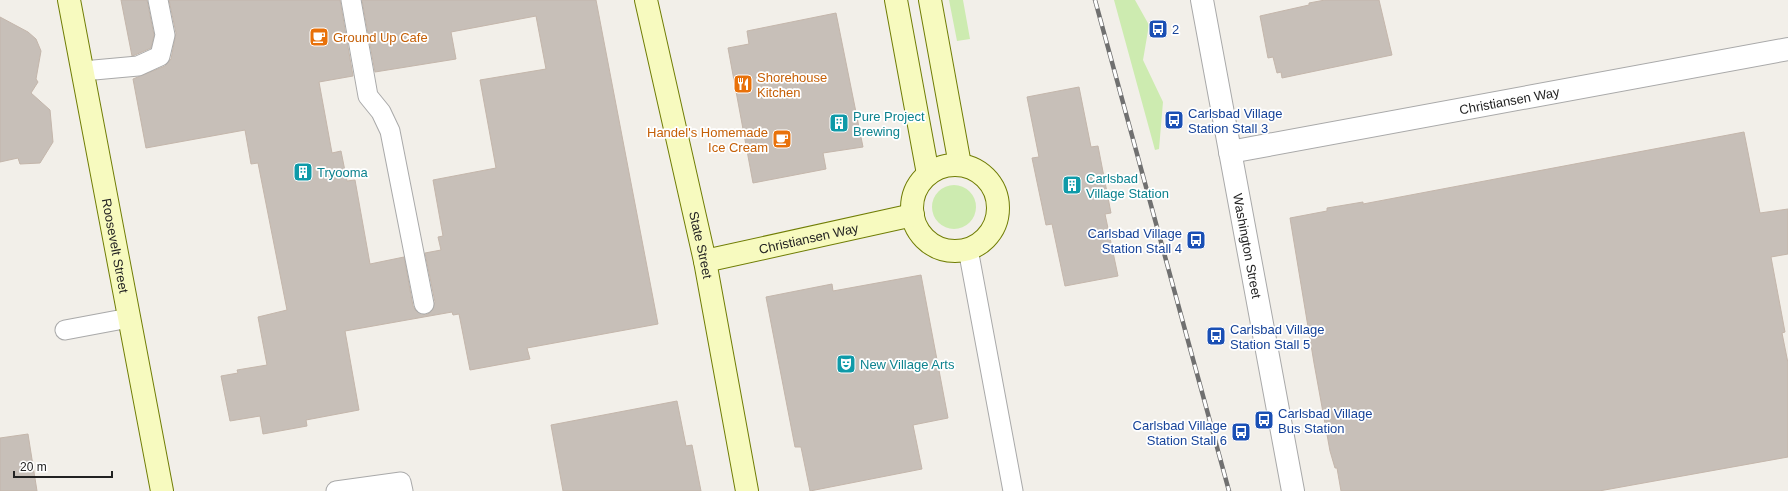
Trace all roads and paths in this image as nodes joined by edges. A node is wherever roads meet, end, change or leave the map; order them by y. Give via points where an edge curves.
1 (70, 0) edge
2 (158, 0) edge
3 (351, 0) edge
4 (646, 0) edge
5 (896, 0) edge
6 (930, 0) edge
7 (1202, 0) edge
8 (1788, 49) edge
9 (83, 72) junction
10 (1230, 152) junction
11 (960, 165) junction
12 (928, 174) junction
13 (913, 215) junction
14 (968, 249) junction
15 (705, 261) junction
16 (424, 304) dead end
17 (129, 318) junction
18 (65, 330) dead end
19 (162, 491) edge
20 (336, 491) edge
21 (402, 491) edge
22 (747, 491) edge
23 (1013, 491) edge
24 (1293, 491) edge

1 - 9 street, Roosevelt Street
2 - 9 lane via 165,35 160,56 138,66
3 - 16 lane via 368,96 381,112 390,131
4 - 15 street, State Street
5 - 12 street
6 - 11 street
7 - 10 street, Washington Street
8 - 10 street, Christiansen Way
9 - 17 street, Roosevelt Street
10 - 24 street, Washington Street
11 - 12 street via 948,165
11 - 14 street via 974,169 986,177 994,189 998,204 997,218 991,231 981,242
12 - 13 street via 915,193
13 - 14 street via 917,227 933,244 950,250
13 - 15 street, Christiansen Way
14 - 23 lane
15 - 22 street, State Street
17 - 18 lane
17 - 19 street, Roosevelt Street
20 - 21 lane via 401,482

